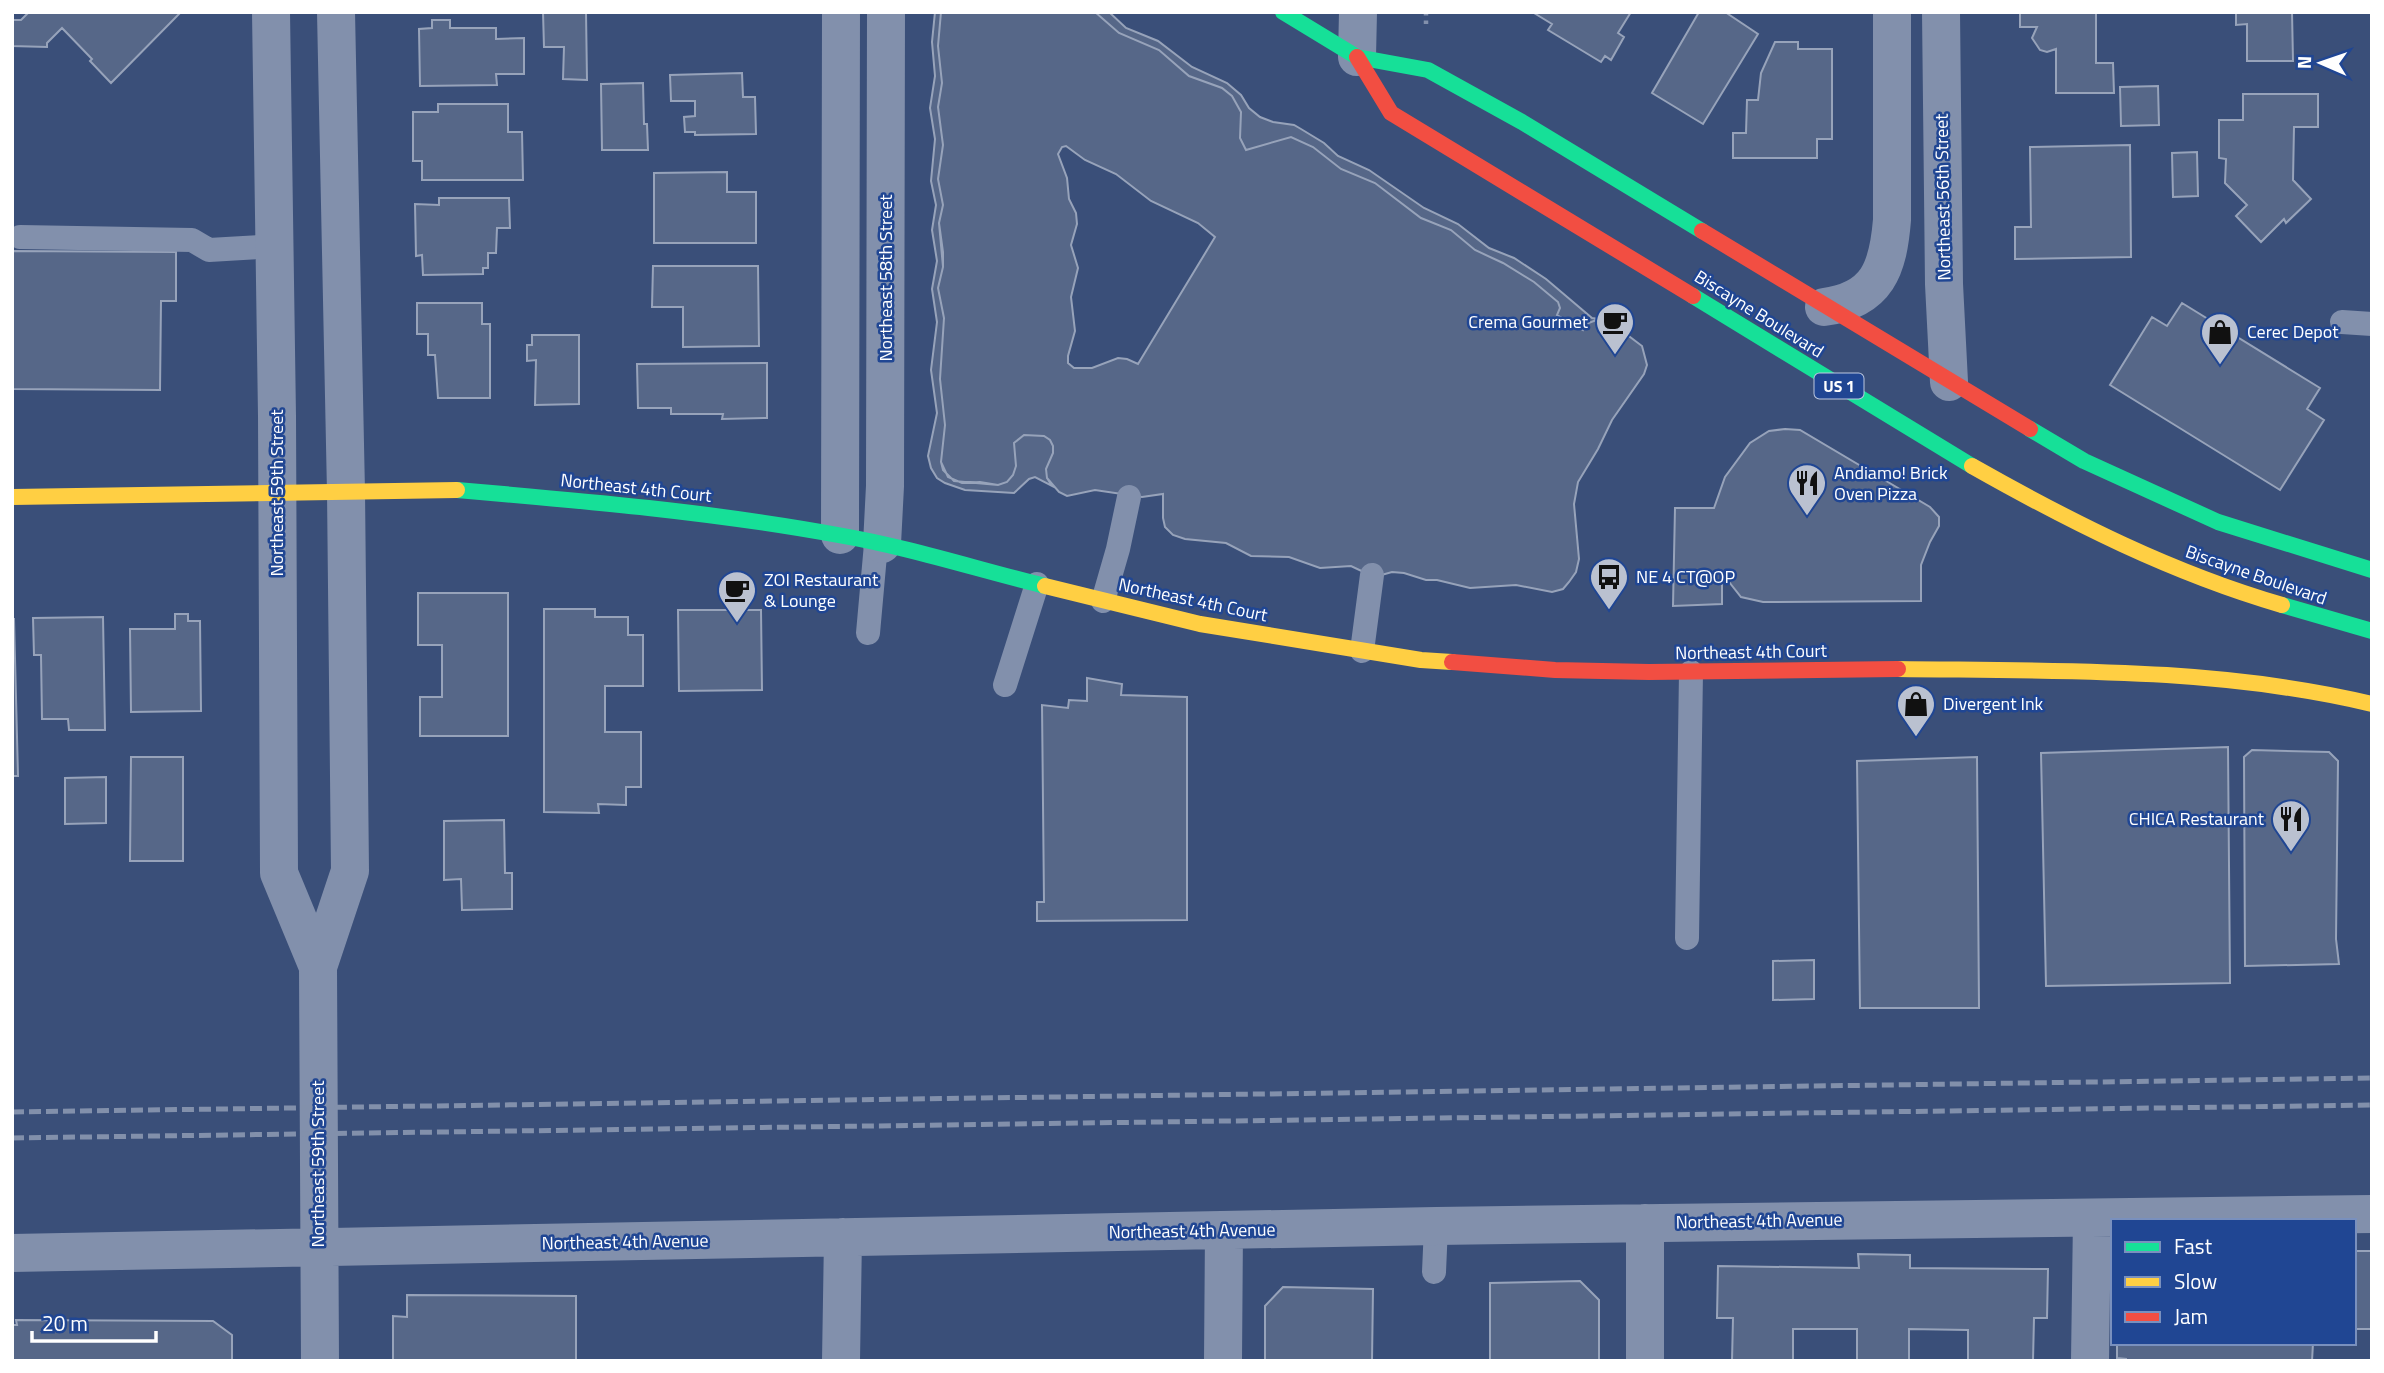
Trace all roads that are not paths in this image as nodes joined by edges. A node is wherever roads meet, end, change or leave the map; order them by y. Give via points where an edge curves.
1 (271, 12) edge
2 (336, 12) edge
3 (841, 12) edge
4 (886, 12) edge
5 (1283, 12) edge
6 (1358, 12) edge
7 (1892, 12) edge
8 (1941, 12) edge
9 (1357, 57) junction
10 (1942, 174) junction
11 (1893, 175) junction
12 (20, 237) dead end
13 (275, 246) junction
14 (1824, 307) junction
15 (2342, 322) dead end
16 (2372, 324) edge
17 (1949, 382) junction
18 (346, 492) junction
19 (277, 494) junction
20 (12, 497) edge
21 (1129, 497) dead end
22 (866, 541) junction
23 (2372, 570) edge
24 (1372, 575) dead end
25 (1037, 584) junction
26 (1103, 601) junction
27 (2372, 631) edge
28 (868, 633) dead end
29 (1362, 651) junction
30 (1691, 672) junction
31 (1005, 685) dead end
32 (2372, 704) edge
33 (1687, 938) dead end
34 (318, 967) junction
35 (2372, 1214) edge
36 (2091, 1217) junction
37 (1645, 1223) junction
38 (1436, 1226) junction
39 (1224, 1230) junction
40 (843, 1237) junction
41 (319, 1248) junction
42 (12, 1253) edge
43 (1434, 1272) dead end
44 (320, 1361) edge
45 (841, 1361) edge
46 (1223, 1361) edge
47 (1645, 1361) edge
48 (2090, 1361) edge

1 - 13 street, Northeast 59th Street
2 - 18 street, Northeast 59th Street
3 - 22 street
4 - 22 street, Northeast 58th Street via 885,486
5 - 9 main road, Biscayne Boulevard / US 1
6 - 9 street
7 - 11 street
8 - 10 street, Northeast 56th Street
9 - 14 main road, Biscayne Boulevard / US 1 via 1428,70 1522,122
9 - 27 main road, Biscayne Boulevard / US 1 via 1391,113 2051,511 2241,593
10 - 11 street
10 - 17 street, Northeast 56th Street
11 - 14 street via 1889,253 1882,270 1855,299
12 - 13 lane via 192,240 209,250
13 - 19 street, Northeast 59th Street
14 - 17 main road, Biscayne Boulevard / US 1
15 - 16 lane
17 - 23 main road, Biscayne Boulevard / US 1 via 2084,461 2168,500 2218,522
18 - 19 main road, Northeast 4th Court
18 - 22 main road, Northeast 4th Court via 454,490 562,499 736,518
18 - 34 street, Northeast 59th Street via 350,871
19 - 20 main road, Northeast 4th Court
19 - 34 street, Northeast 59th Street via 279,873
21 - 26 lane
22 - 25 main road, Northeast 4th Court
22 - 28 lane
24 - 29 lane
25 - 26 main road, Northeast 4th Court
25 - 31 lane
26 - 29 main road, Northeast 4th Court via 1200,624
29 - 30 main road, Northeast 4th Court via 1500,667
30 - 32 main road, Northeast 4th Court via 2072,671 2274,686
30 - 33 lane
34 - 41 street, Northeast 59th Street
35 - 36 street, Northeast 4th Avenue
36 - 37 street, Northeast 4th Avenue
36 - 48 street
37 - 38 street, Northeast 4th Avenue
37 - 47 street
38 - 39 street, Northeast 4th Avenue
38 - 43 lane
39 - 40 street, Northeast 4th Avenue
39 - 46 street
40 - 41 street, Northeast 4th Avenue
40 - 45 street
41 - 42 street, Northeast 4th Avenue
41 - 44 street, Northeast 59th Street

